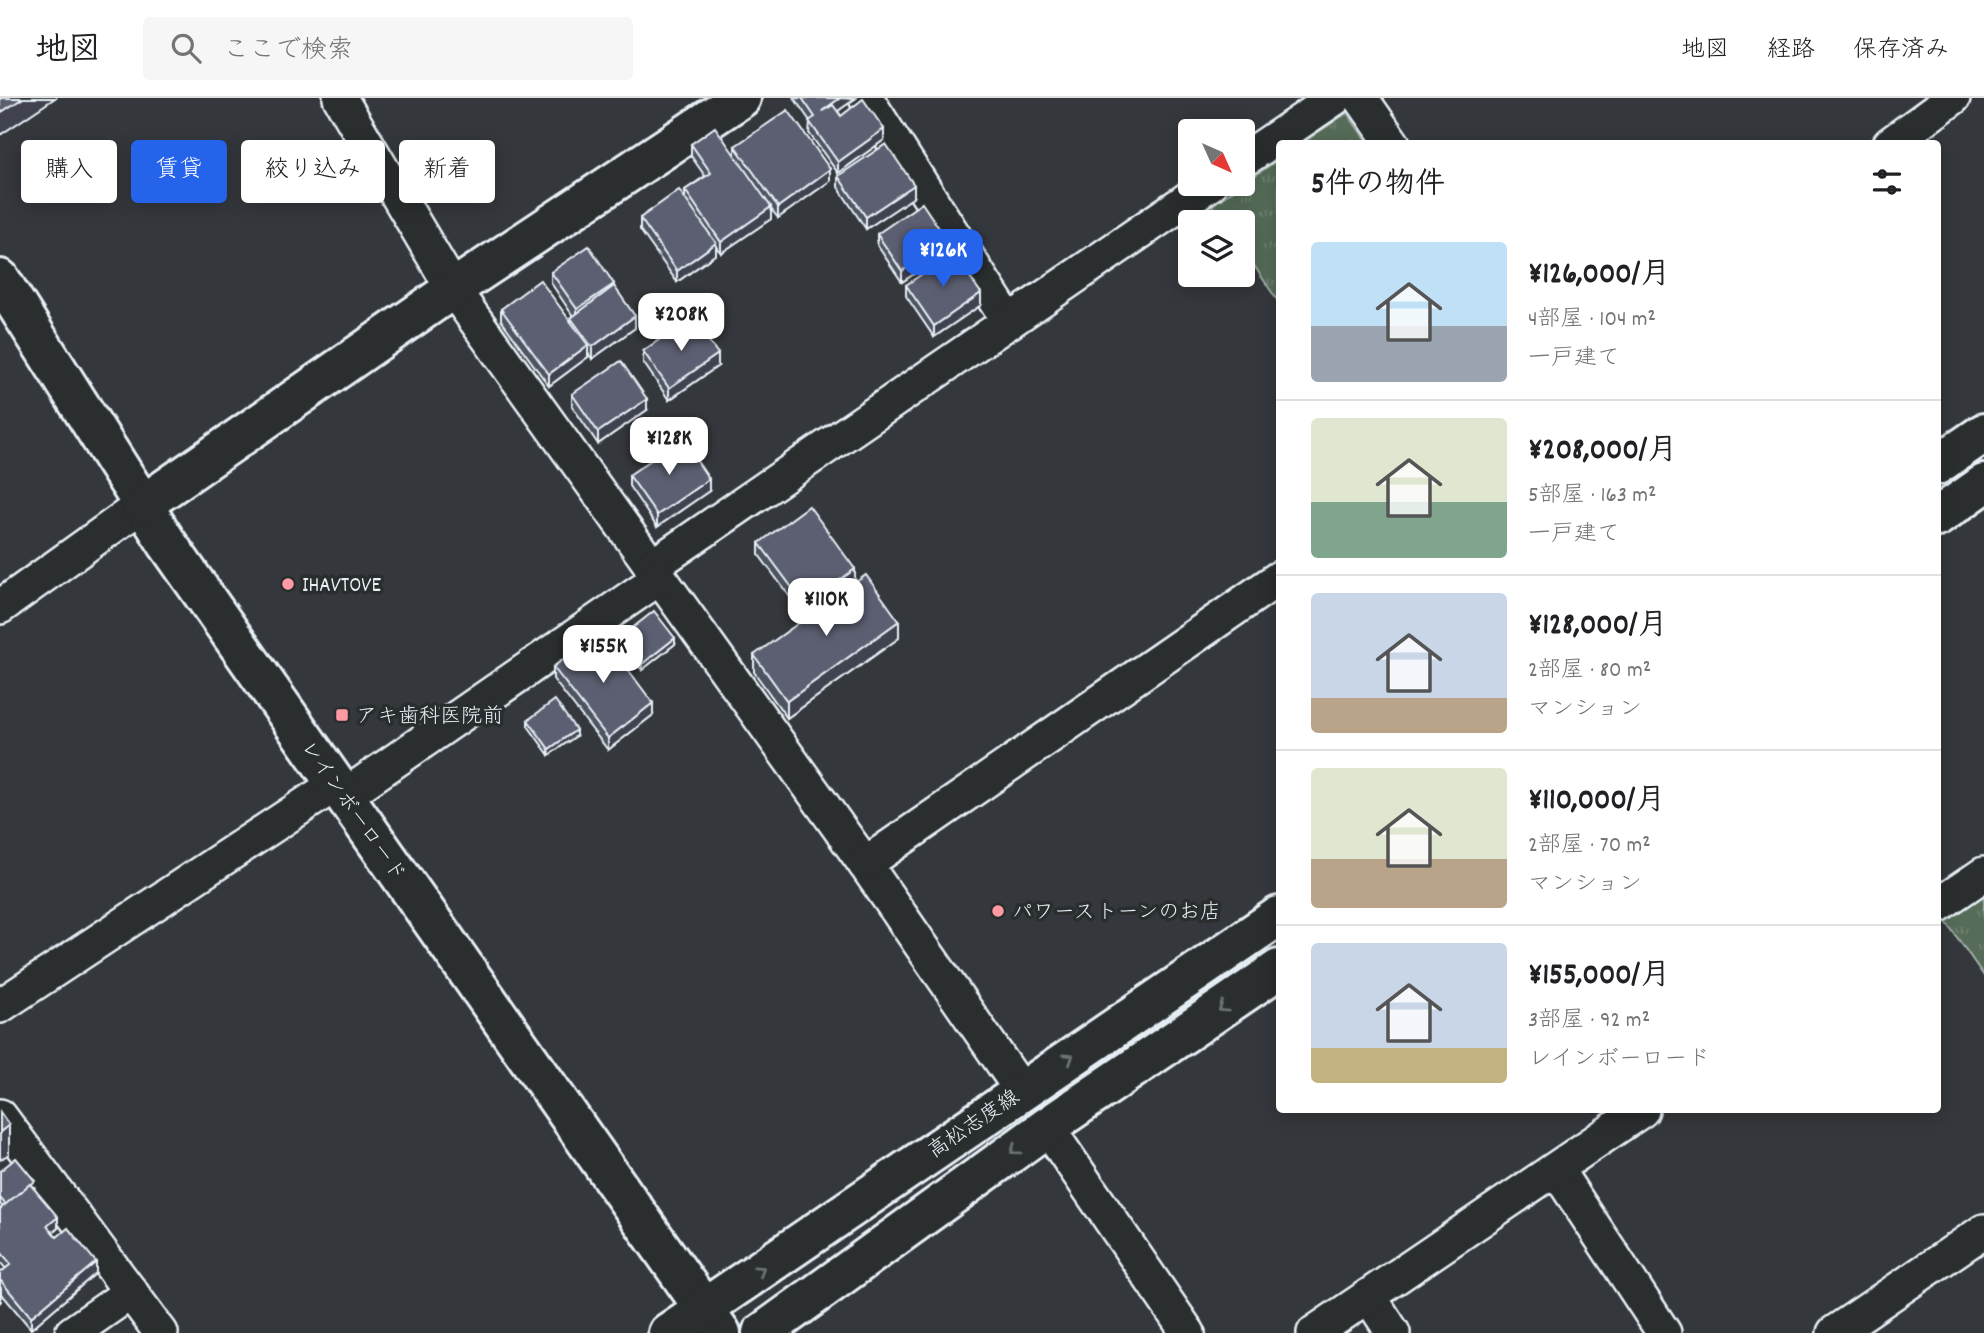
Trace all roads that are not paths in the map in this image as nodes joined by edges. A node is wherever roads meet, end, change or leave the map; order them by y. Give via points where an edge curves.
1 (340, 98) edge
2 (741, 98) edge
3 (866, 98) edge
4 (1335, 98) edge
5 (1362, 98) edge
6 (1952, 98) edge
7 (1390, 140) edge
8 (1895, 140) edge
9 (1255, 153) edge
10 (1193, 196) edge
11 (0, 279) edge
12 (453, 289) junction
13 (1009, 322) junction
14 (1984, 433) edge
15 (1941, 462) edge
16 (1984, 484) edge
17 (142, 505) junction
18 (1941, 514) edge
19 (655, 573) junction
20 (1276, 580) edge
21 (0, 607) edge
22 (340, 790) junction
23 (865, 864) junction
24 (1984, 874) edge
25 (1941, 903) edge
26 (1276, 918) edge
27 (1276, 971) edge
28 (0, 1006) edge
29 (1021, 1090) junction
30 (1638, 1113) edge
31 (0, 1116) edge
32 (1046, 1127) junction
33 (1556, 1169) junction
34 (1984, 1231) edge
35 (131, 1292) junction
36 (1369, 1296) junction
37 (712, 1321) edge
38 (72, 1333) edge
39 (161, 1333) edge
40 (668, 1333) edge
41 (762, 1333) edge
42 (1188, 1333) edge
43 (1314, 1333) edge
44 (1393, 1333) edge
45 (1664, 1333) edge
46 (1834, 1333) edge

1 - 12 street
2 - 12 street
3 - 13 street
4 - 9 street
5 - 7 street
6 - 8 street
10 - 13 street
11 - 17 street, レインボーロード
12 - 17 street
12 - 19 street
13 - 19 street
14 - 15 street
16 - 18 street
17 - 21 street
17 - 22 street, レインボーロード
19 - 22 street
19 - 23 street
20 - 23 street
22 - 28 street
22 - 37 street, レインボーロード
23 - 29 street
24 - 25 street
29 -> 26 street, 高松志度線
27 -> 32 street
37 -> 29 street, 高松志度線
30 - 33 street
31 - 35 street
32 -> 41 street
32 - 42 street
33 - 36 street
33 - 45 street
34 - 46 street
35 - 38 street
35 - 39 street
36 - 43 street
36 - 44 street
37 - 40 street, 高松志度線

